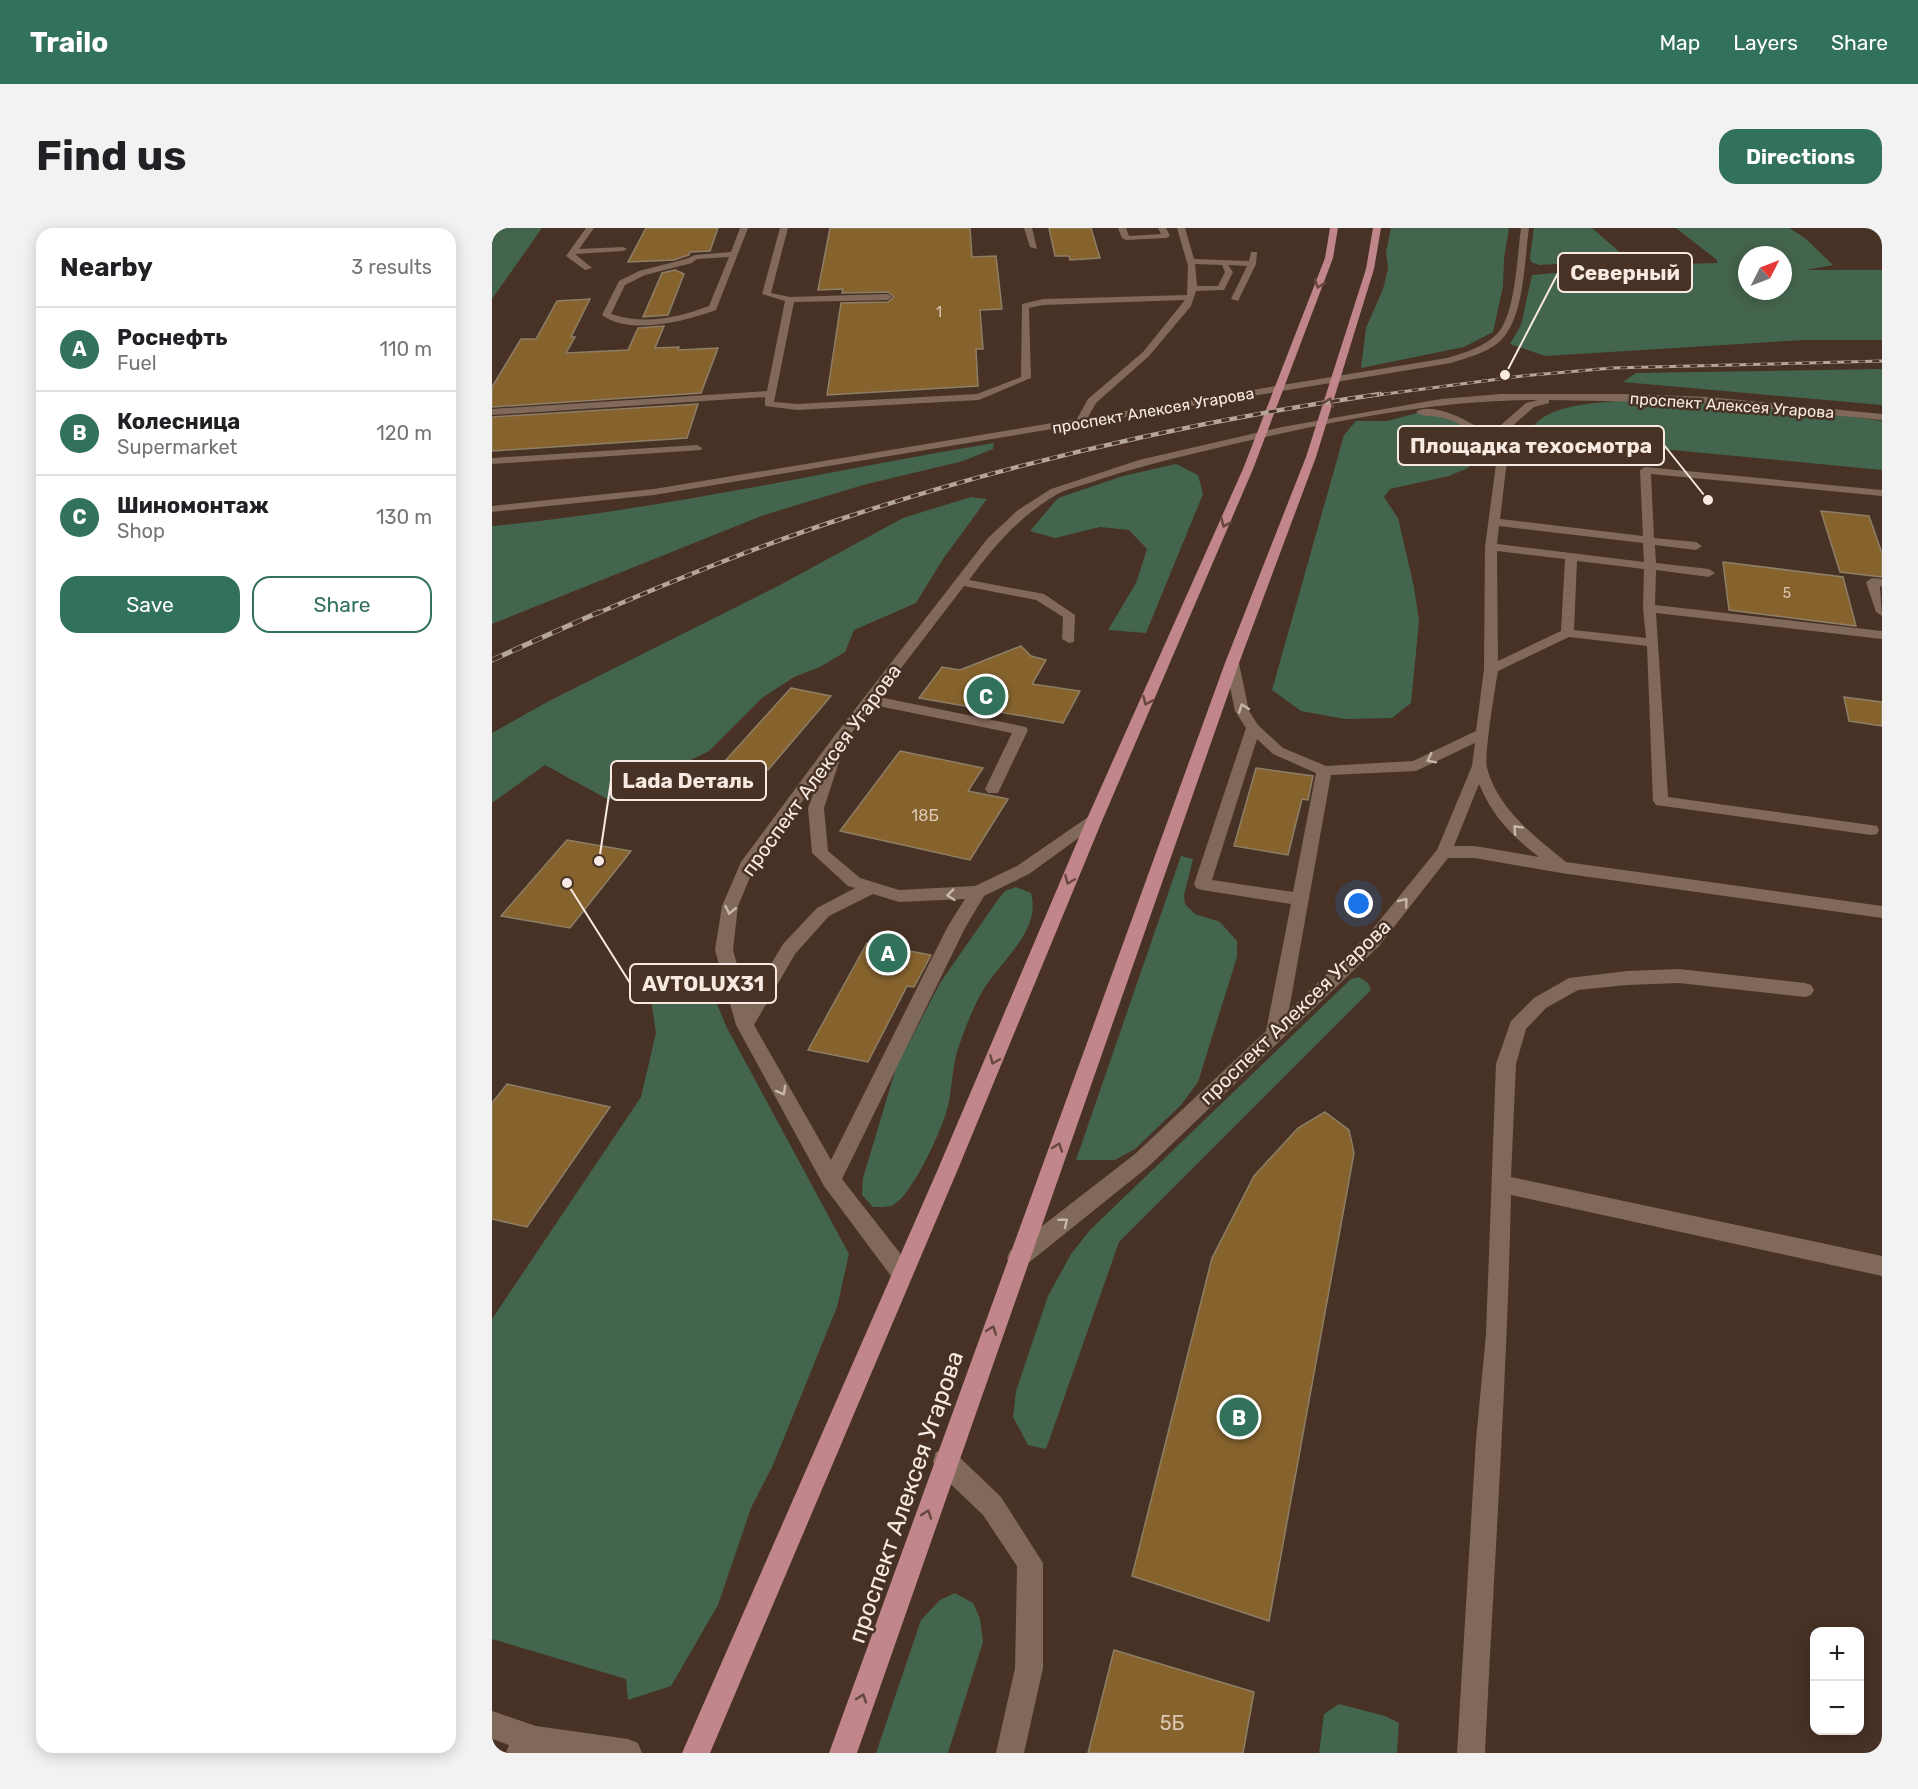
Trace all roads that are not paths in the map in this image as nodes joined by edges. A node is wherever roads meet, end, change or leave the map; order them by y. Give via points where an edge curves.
1 (590, 228) edge
2 (744, 228) edge
3 (784, 228) edge
4 (1028, 228) edge
5 (1122, 228) edge
6 (1162, 228) edge
7 (1181, 228) edge
8 (1334, 228) edge
9 (1377, 228) edge
10 (1525, 228) edge
11 (1034, 248) dead end
12 (623, 249) dead end
13 (573, 252) junction
14 (1254, 252) dead end
15 (734, 254) junction
16 (1193, 261) junction
17 (1252, 264) junction
18 (1225, 266) dead end
19 (588, 268) dead end
20 (1191, 293) junction
21 (888, 297) dead end
22 (1235, 299) dead end
23 (790, 300) junction
24 (770, 394) junction
25 (1582, 397) junction
26 (492, 412) edge
27 (1382, 414) junction
28 (1882, 417) edge
29 (1080, 422) junction
30 (697, 448) dead end
31 (1502, 457) junction
32 (492, 461) edge
33 (1882, 493) edge
34 (492, 508) edge
35 (1494, 522) junction
36 (1648, 540) junction
37 (1696, 546) dead end
38 (1491, 547) junction
39 (1571, 557) junction
40 (1650, 566) junction
41 (1709, 573) dead end
42 (962, 582) junction
43 (1882, 583) edge
44 (1649, 608) junction
45 (1882, 612) edge
46 (1566, 633) junction
47 (1882, 635) edge
48 (1069, 639) dead end
49 (1653, 643) junction
50 (1232, 663) junction
51 (1491, 669) junction
52 (871, 700) junction
53 (1253, 728) junction
54 (1484, 733) junction
55 (840, 738) junction
56 (1479, 766) junction
57 (1324, 771) junction
58 (993, 789) dead end
59 (1094, 821) junction
60 (1870, 830) dead end
61 (1444, 852) junction
62 (1561, 867) junction
63 (870, 888) junction
64 (978, 892) junction
65 (1299, 899) junction
66 (1882, 912) edge
67 (1805, 990) dead end
68 (745, 1025) junction
69 (1275, 1034) junction
70 (831, 1180) junction
71 (1501, 1184) junction
72 (1018, 1258) junction
73 (1882, 1266) edge
74 (902, 1273) junction
75 (945, 1461) junction
76 (492, 1725) edge
77 (528, 1747) edge
78 (628, 1753) edge
79 (696, 1753) edge
80 (843, 1753) edge
81 (1010, 1753) edge
82 (1471, 1753) edge

1 - 13 street
2 - 15 street
3 - 23 street via 766,294
4 - 11 street
5 - 6 street via 1126,238 1166,236
7 - 16 street
8 -> 59 main road, проспект Алексея Угарова via 1329,258 1248,469
50 -> 9 main road, проспект Алексея Угарова via 1311,457 1370,269
10 - 29 street, проспект Алексея Угарова via 1506,329 1474,353 1448,361
12 - 13 street
13 - 19 street via 570,256
14 - 17 street
15 - 15 street via 713,308 689,317 652,322 622,321 606,315 622,284 642,273 695,256
16 - 17 street
16 - 20 street
17 - 22 street
18 - 20 street via 1229,272 1221,288
20 - 24 street via 1025,306 1026,378 979,397 798,407 769,405
20 - 29 street via 1175,321 1146,354 1092,401
21 - 23 street
23 - 24 street
24 - 26 street
25 - 27 street, проспект Алексея Угарова via 1441,402
25 - 28 street, проспект Алексея Угарова via 1710,400
25 - 31 street, проспект Алексея Угарова via 1530,405 1506,426
27 - 31 street, проспект Алексея Угарова via 1448,415 1490,440
27 - 42 street, проспект Алексея Угарова via 1282,430 1143,462 1055,491 1023,512 992,541
29 - 34 street, проспект Алексея Угарова via 654,492
30 - 32 street
31 - 35 street, проспект Алексея Угарова
33 - 36 street via 1645,470
35 - 36 street
35 - 38 street, проспект Алексея Угарова
36 - 37 street
36 - 40 street
38 - 39 street
38 - 51 street, проспект Алексея Угарова
39 - 40 street
39 - 46 street
40 - 41 street
40 - 44 street
42 - 48 street via 1040,597 1069,615
42 - 52 street, проспект Алексея Угарова
43 - 45 street via 1872,582
44 - 47 street
44 - 49 street
46 - 49 street
46 - 51 street
49 - 60 street via 1661,801
53 -> 50 street via 1242,711
72 -> 50 main road, проспект Алексея Угарова
51 - 54 street, проспект Алексея Угарова
52 - 55 street, проспект Алексея Угарова
52 - 58 street via 1021,730
53 - 57 street via 1278,750
53 - 65 street via 1202,884
54 - 56 street, проспект Алексея Угарова
54 -> 57 street via 1416,766
55 - 63 street via 816,808 820,853 854,882
55 -> 68 street, проспект Алексея Угарова via 747,866 730,906 724,950
56 - 61 street, проспект Алексея Угарова
62 -> 56 street via 1496,806
57 - 65 street
59 - 64 street via 1023,870
59 -> 74 main road, проспект Алексея Угарова
61 - 62 street via 1475,852
69 -> 61 street, проспект Алексея Угарова via 1373,941
62 - 66 street
64 -> 63 street via 899,896
63 - 68 street via 823,912 789,949
64 - 70 street via 957,926
65 - 69 street
67 - 71 street via 1679,976 1627,978 1575,983 1540,1003 1518,1026 1506,1064
68 -> 70 street, проспект Алексея Угарова
72 -> 69 street, проспект Алексея Угарова via 1142,1160
70 - 74 street, проспект Алексея Угарова
71 - 73 street
71 - 82 street via 1497,1334
75 -> 72 main road, проспект Алексея Угарова
74 - 79 main road, проспект Алексея Угарова
80 -> 75 main road, проспект Алексея Угарова
75 - 81 street via 992,1506 1030,1563 1029,1668
76 - 77 street
77 - 78 street

